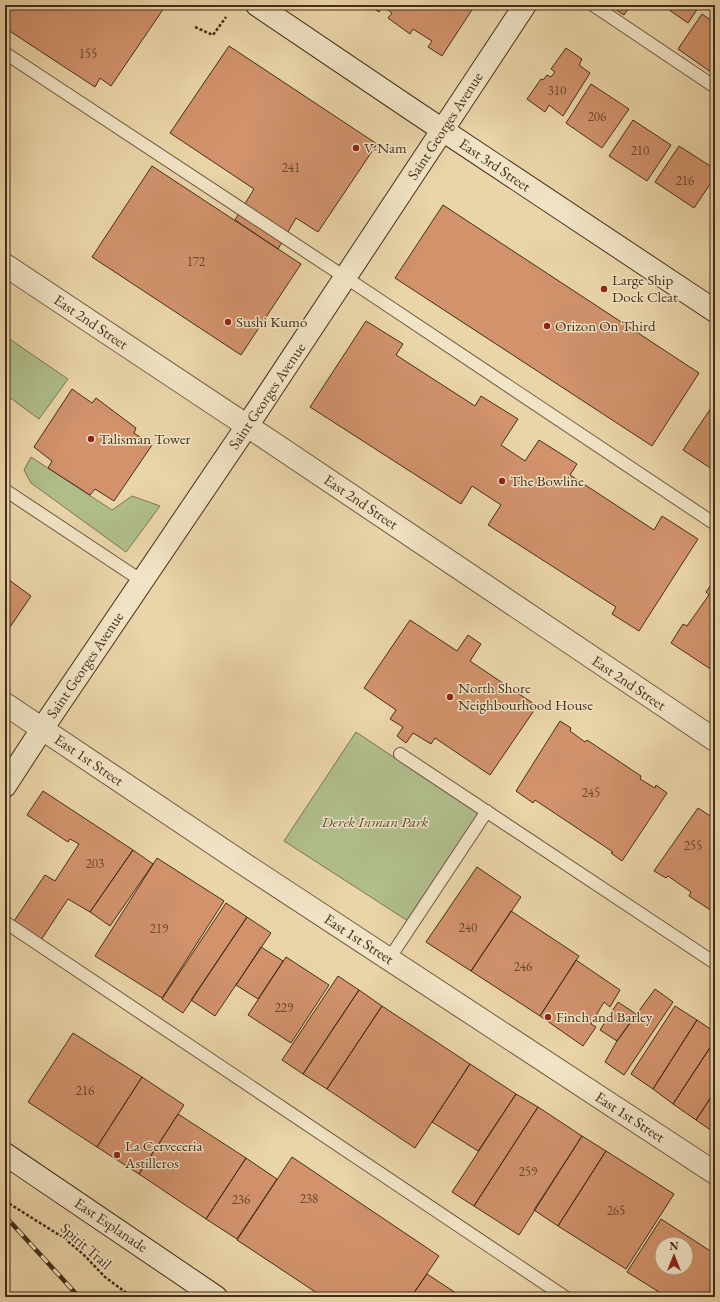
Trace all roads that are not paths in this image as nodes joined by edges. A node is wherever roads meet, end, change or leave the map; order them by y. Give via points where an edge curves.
1 (257, 5) edge
2 (525, 5) edge
3 (593, 5) edge
4 (5, 53) edge
5 (715, 87) edge
6 (442, 130) junction
7 (5, 265) edge
8 (345, 278) junction
9 (715, 311) edge
10 (247, 426) junction
11 (5, 490) edge
12 (715, 524) edge
13 (142, 581) junction
14 (5, 704) edge
15 (42, 729) junction
16 (715, 740) edge
17 (400, 754) dead end
18 (5, 786) edge
19 (486, 811) junction
20 (5, 922) edge
21 (389, 959) junction
22 (715, 963) edge
23 (5, 1154) edge
24 (715, 1173) edge
25 (216, 1297) edge
26 (565, 1297) edge

1 - 6 street, East 3rd Street
2 - 6 street, Saint Georges Avenue
3 - 5 lane
4 - 8 lane
6 - 8 street, Saint Georges Avenue
6 - 9 street, East 3rd Street
7 - 10 street, East 2nd Street
8 - 10 street, Saint Georges Avenue
8 - 12 lane
10 - 13 street, Saint Georges Avenue
10 - 16 street, East 2nd Street
11 - 13 lane
13 - 15 street, Saint Georges Avenue
14 - 15 street, East 1st Street
15 - 18 street, Saint Georges Avenue
15 - 21 street, East 1st Street
17 - 19 lane
19 - 21 lane
19 - 22 lane
20 - 26 lane
21 - 24 street, East 1st Street
23 - 25 street, East Esplanade

